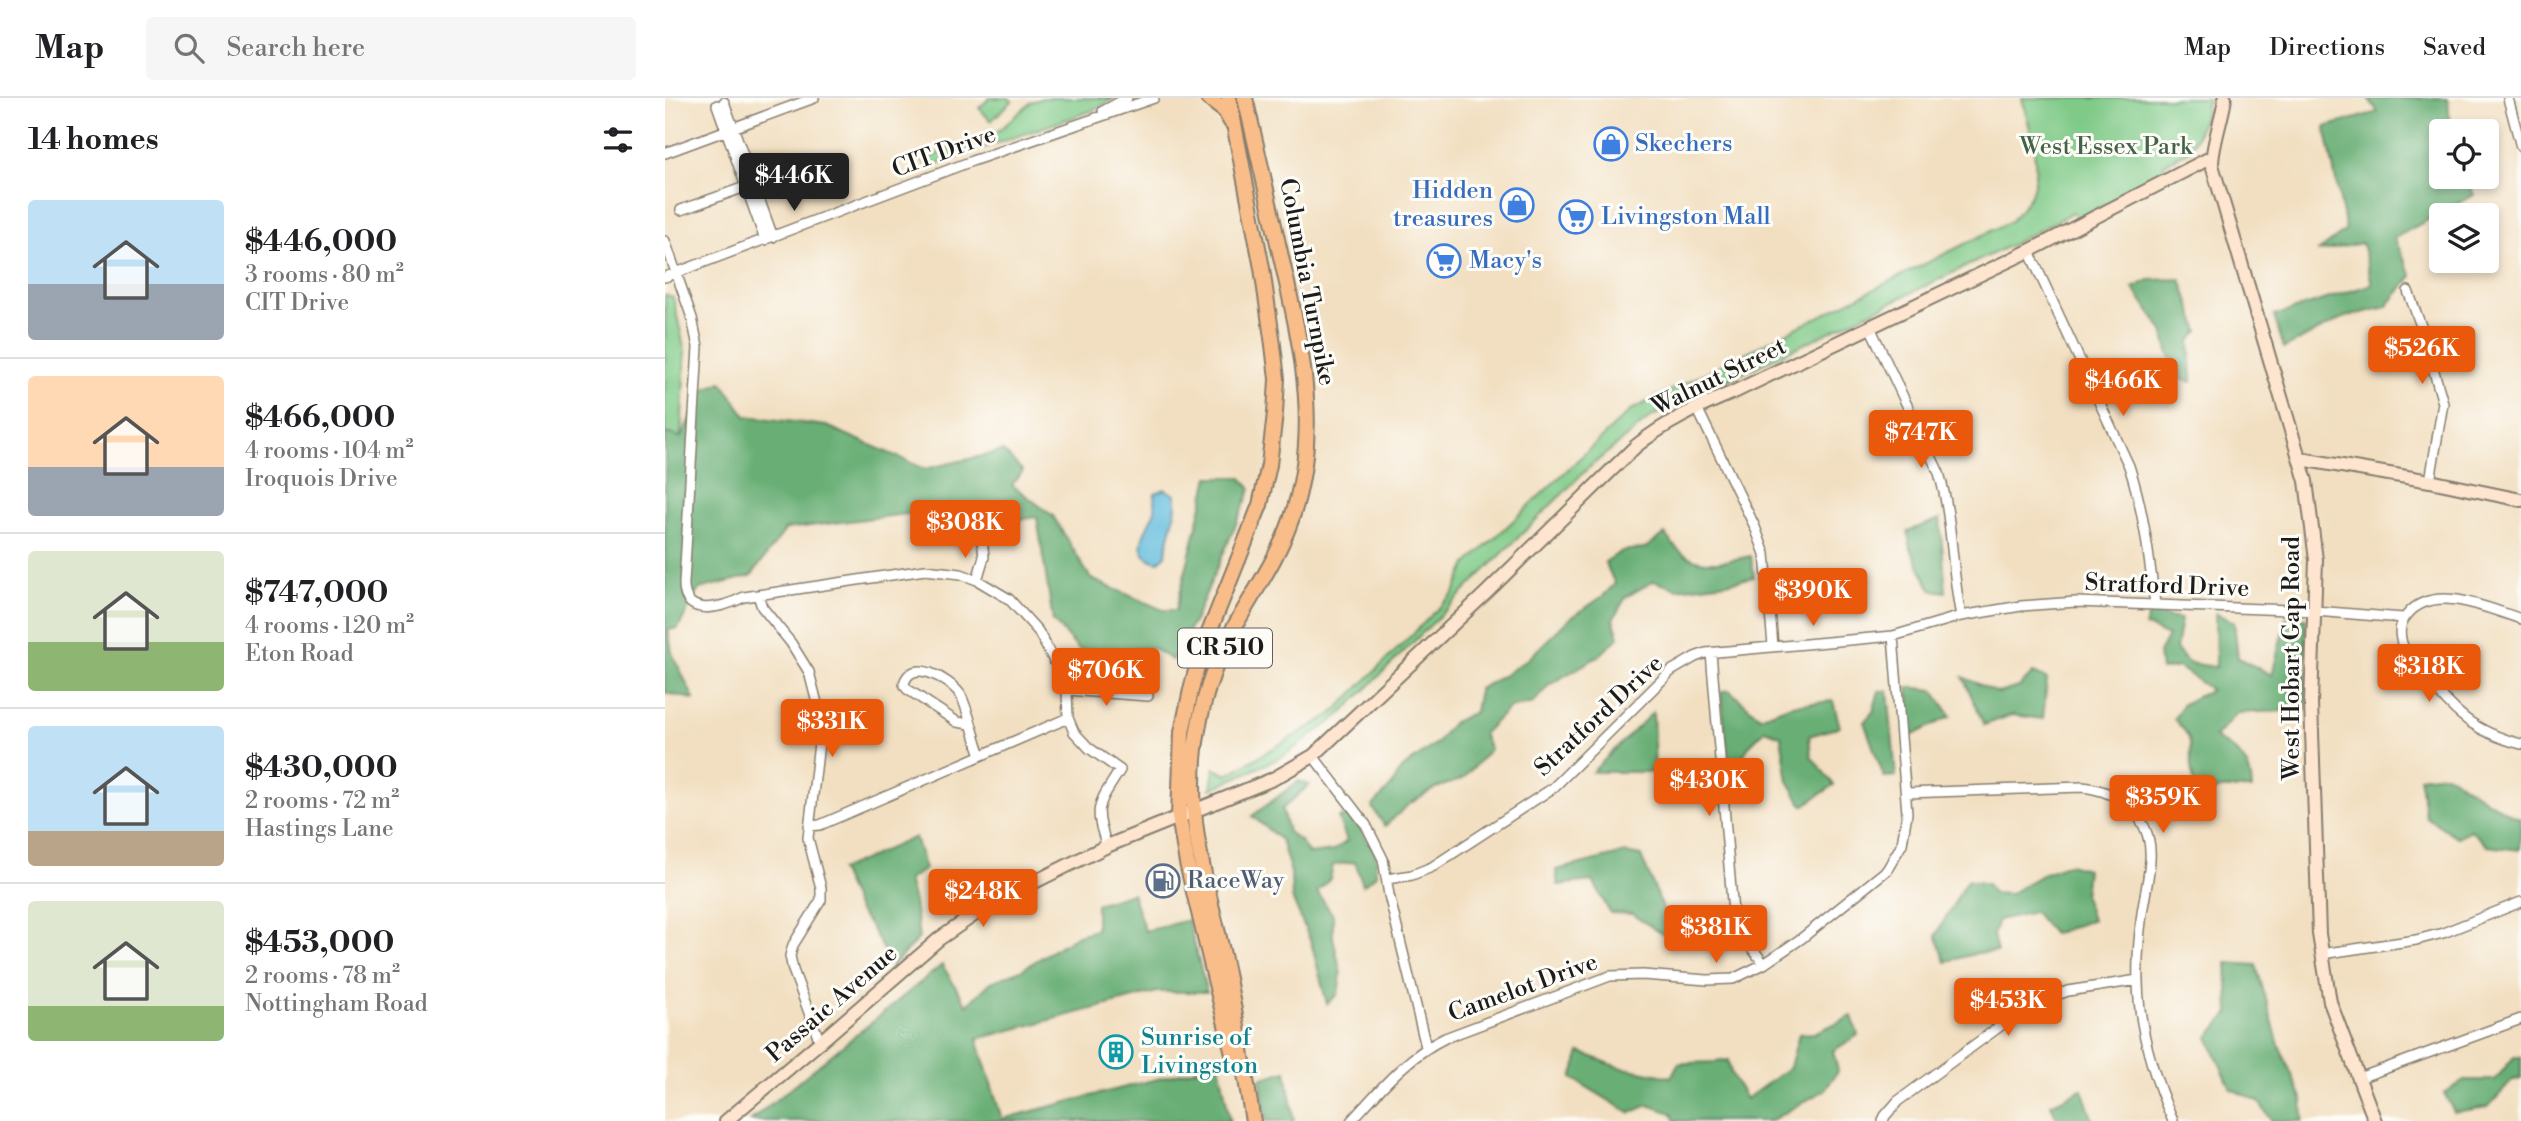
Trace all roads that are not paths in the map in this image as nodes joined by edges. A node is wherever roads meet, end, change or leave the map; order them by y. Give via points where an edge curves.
1 (814, 98) edge
2 (1126, 98) edge
3 (1154, 98) edge
4 (1208, 98) edge
5 (1229, 98) edge
6 (1245, 98) edge
7 (2225, 98) edge
8 (2508, 98) edge
9 (719, 101) edge
10 (1080, 124) junction
11 (1235, 128) junction
12 (730, 129) junction
13 (2521, 147) edge
14 (665, 153) edge
15 (2212, 158) junction
16 (820, 160) dead end
17 (750, 185) junction
18 (681, 210) dead end
19 (769, 238) junction
20 (665, 241) edge
21 (2029, 251) junction
22 (677, 273) junction
23 (665, 277) edge
24 (2408, 291) dead end
25 (1870, 327) junction
26 (1697, 408) junction
27 (2301, 459) junction
28 (2430, 481) junction
29 (2521, 500) edge
30 (979, 513) dead end
31 (977, 580) junction
32 (758, 595) junction
33 (2155, 604) junction
34 (2315, 611) junction
35 (1961, 616) junction
36 (2403, 618) junction
37 (2521, 619) edge
38 (1893, 636) junction
39 (1773, 646) junction
40 (1711, 653) junction
41 (1067, 690) junction
42 (1148, 696) dead end
43 (1068, 718) junction
44 (970, 724) junction
45 (2521, 744) edge
46 (981, 755) junction
47 (1313, 756) junction
48 (1906, 793) junction
49 (1186, 814) junction
50 (809, 826) junction
51 (1107, 846) junction
52 (1387, 879) junction
53 (2521, 902) edge
54 (2321, 954) junction
55 (1764, 964) junction
56 (2138, 980) junction
57 (2521, 1019) edge
58 (820, 1042) junction
59 (1426, 1047) junction
60 (2359, 1077) junction
61 (726, 1121) edge
62 (1252, 1121) edge
63 (1351, 1121) edge
64 (1883, 1121) edge
65 (2173, 1121) edge
66 (2375, 1121) edge

1 - 12 street
2 - 10 street, CIT Drive
3 - 10 street, CIT Drive
4 - 11 main road via 1225,111
5 - 11 main road, Columbia Turnpike / CR 510
6 - 49 main road, Columbia Turnpike / CR 510 via 1298,329 1308,410 1306,452 1290,522 1215,671 1202,711
7 - 15 street
8 - 13 street
9 - 12 street
10 - 19 street, CIT Drive
11 - 49 main road, Columbia Turnpike / CR 510 via 1273,345 1275,413 1260,505 1204,644 1191,690 1182,732
12 - 14 street
12 - 17 street
15 - 21 street, Walnut Street
15 - 27 street, West Hobart Gap Road
16 - 17 street
17 - 18 street
17 - 19 street
19 - 22 street, CIT Drive
20 - 22 street
21 - 25 street, Walnut Street
21 - 33 street via 2129,466 2146,527
22 - 23 street, CIT Drive
22 - 32 street via 698,348 684,589 692,603 701,607
24 - 28 street via 2443,403
25 - 26 street, Walnut Street
25 - 35 street via 1939,473
26 - 39 street via 1765,554
26 - 47 street, Walnut Street via 1636,446
27 - 28 street
27 - 34 street, West Hobart Gap Road via 2315,537
28 - 29 street
30 - 31 street via 984,556
31 - 32 street via 925,570
31 - 41 street via 1025,614 1054,657
32 - 50 street via 762,607 801,657 815,688 820,724
33 - 34 street, Stratford Drive
33 - 35 street, Stratford Drive via 2076,602
34 - 36 street, Stratford Drive
34 - 54 street, West Hobart Gap Road via 2311,715
35 - 38 street, Stratford Drive
36 - 37 street via 2411,609 2443,599
36 - 45 street via 2400,635 2407,655 2453,709 2479,729
38 - 39 street, Stratford Drive
38 - 48 street, Camelot Drive
39 - 40 street, Stratford Drive
40 - 52 street, Stratford Drive via 1671,671 1553,788 1432,867
40 - 55 street via 1732,907 1737,925
41 - 42 street
41 - 43 street
43 - 46 street
43 - 51 street via 1079,740 1120,769 1098,809
44 - 44 street via 957,690 925,670 912,671 905,679 907,690 957,722
44 - 46 street
46 - 50 street
47 - 49 street, Walnut Street via 1273,779
47 - 52 street via 1374,838
48 - 55 street, Camelot Drive via 1906,830 1887,870
48 - 56 street via 2082,788 2106,791 2123,801 2146,827 2150,850
49 - 51 street, Passaic Avenue
49 - 62 main road, Columbia Turnpike / CR 510 via 1234,1008
50 - 58 street via 821,900 790,956
51 - 58 street, Passaic Avenue via 966,919
52 - 59 street
53 - 54 street via 2443,933
54 - 60 street, West Hobart Gap Road via 2330,1002
55 - 59 street, Camelot Drive via 1733,979 1610,976
56 - 64 street via 2069,991 2018,1013 1899,1100
56 - 65 street via 2145,1035
57 - 60 street
58 - 61 street, Passaic Avenue
59 - 63 street, Camelot Drive
60 - 66 street, West Hobart Gap Road

